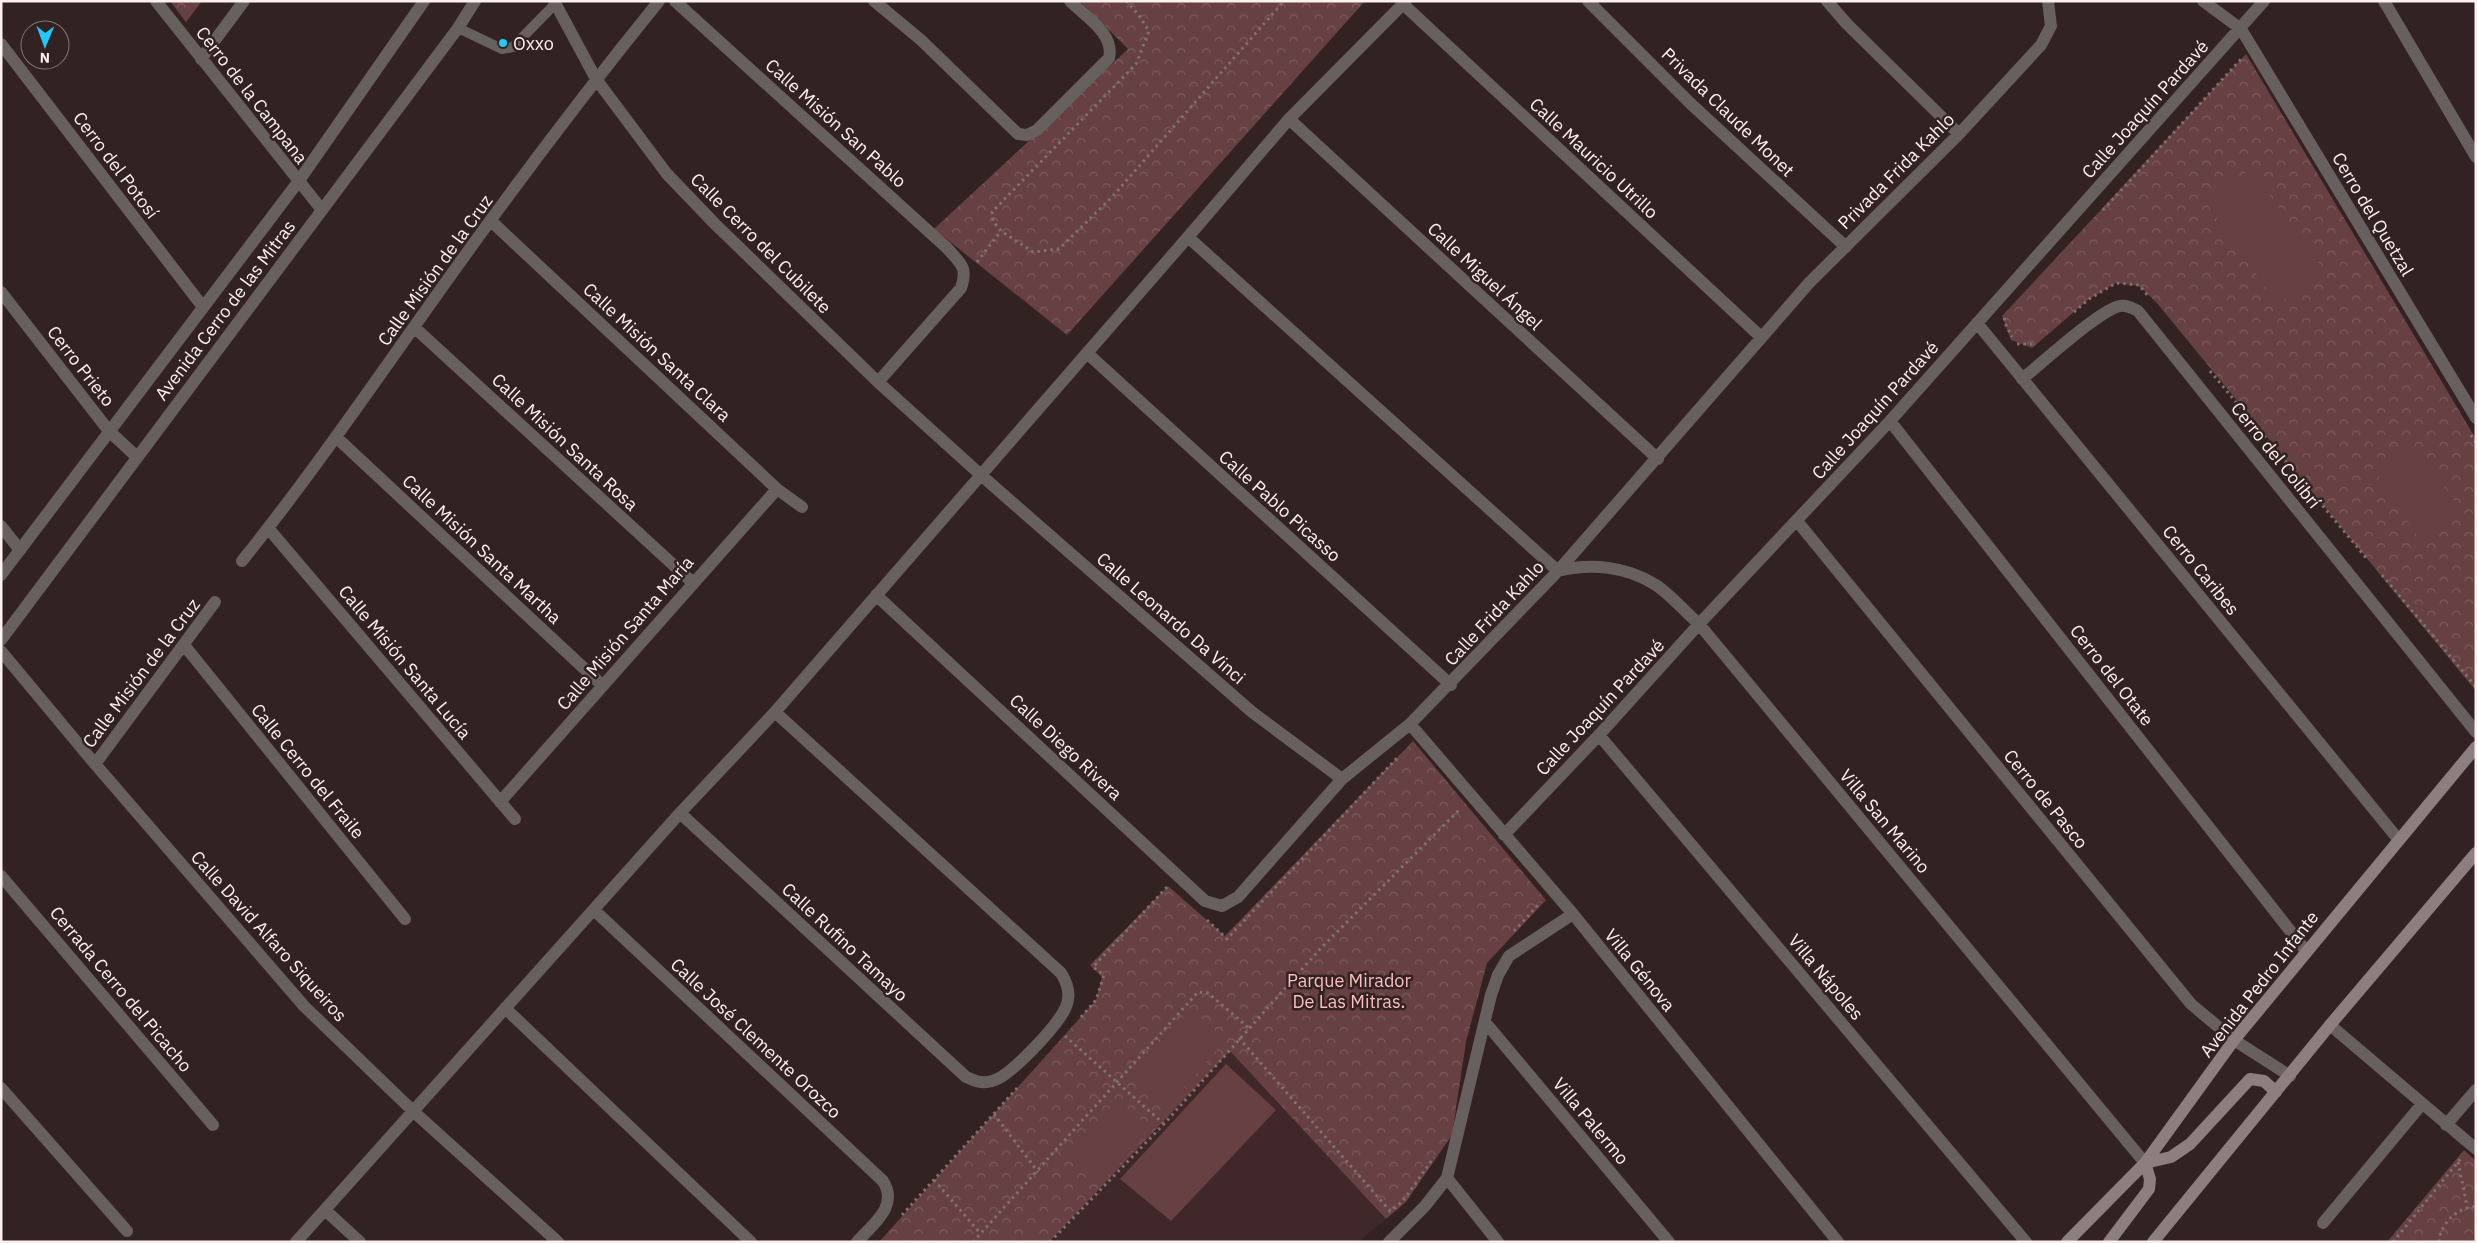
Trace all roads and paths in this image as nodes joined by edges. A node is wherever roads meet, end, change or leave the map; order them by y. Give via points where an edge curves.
1 (156, 1) edge
2 (244, 1) edge
3 (424, 1) edge
4 (475, 1) edge
5 (659, 1) edge
6 (674, 1) edge
7 (874, 1) edge
8 (1070, 1) edge
9 (1126, 1) edge
10 (1284, 1) edge
11 (1588, 1) edge
12 (1827, 1) edge
13 (2048, 1) edge
14 (2203, 1) edge
15 (2264, 1) edge
16 (2384, 1) edge
17 (555, 2) edge
18 (1404, 3) edge
19 (458, 28) junction
20 (2241, 29) junction
21 (1, 44) edge
22 (2246, 58) dead end
23 (201, 59) junction
24 (596, 79) junction
25 (1289, 119) junction
26 (1959, 134) junction
27 (2476, 157) edge
28 (298, 182) junction
29 (322, 210) junction
30 (2101, 213) dead end
31 (491, 221) junction
32 (1001, 232) junction
33 (1188, 237) junction
34 (1846, 247) junction
35 (965, 277) junction
36 (1, 292) edge
37 (203, 307) junction
38 (2008, 315) dead end
39 (1976, 323) junction
40 (414, 327) junction
41 (2012, 336) dead end
42 (1761, 337) junction
43 (1087, 353) junction
44 (2022, 379) junction
45 (878, 382) junction
46 (2476, 418) edge
47 (1890, 421) junction
48 (109, 431) junction
49 (2471, 434) dead end
50 (337, 438) junction
51 (2476, 443) edge
52 (136, 457) junction
53 (1658, 459) junction
54 (982, 476) junction
55 (777, 489) junction
56 (802, 507) dead end
57 (1797, 521) junction
58 (1, 526) edge
59 (268, 528) junction
60 (20, 550) junction
61 (242, 561) dead end
62 (1558, 572) junction
63 (1, 575) edge
64 (2382, 575) dead end
65 (692, 582) junction
66 (876, 596) junction
67 (215, 602) dead end
68 (1699, 624) junction
69 (1, 640) edge
70 (184, 645) junction
71 (1, 651) edge
72 (1451, 685) junction
73 (603, 686) junction
74 (2476, 687) edge
75 (775, 712) junction
76 (1410, 724) junction
77 (2476, 732) edge
78 (1599, 736) junction
79 (2476, 747) edge
80 (1400, 755) dead end
81 (94, 764) junction
82 (1342, 779) junction
83 (500, 802) junction
84 (1465, 804) dead end
85 (680, 813) junction
86 (515, 819) dead end
87 (1504, 835) junction
88 (2398, 839) junction
89 (2476, 853) edge
90 (1, 876) edge
91 (1168, 886) dead end
92 (1175, 892) dead end
93 (1536, 893) dead end
94 (1238, 897) joint
95 (1542, 900) dead end
96 (594, 910) junction
97 (1573, 914) junction
98 (1203, 918) dead end
99 (405, 919) dead end
100 (2306, 951) junction
101 (505, 1008) junction
102 (1486, 1022) junction
103 (2330, 1025) junction
104 (1249, 1028) junction
105 (1064, 1035) dead end
106 (1239, 1038) junction
107 (2234, 1040) junction
108 (2290, 1076) junction
109 (1117, 1081) junction
110 (1, 1088) edge
111 (2476, 1090) edge
112 (2276, 1092) junction
113 (2422, 1104) junction
114 (414, 1112) junction
115 (994, 1114) dead end
116 (1164, 1124) junction
117 (213, 1125) dead end
118 (2446, 1125) junction
119 (2474, 1147) edge
120 (2458, 1162) junction
121 (2145, 1163) junction
122 (1038, 1172) junction
123 (1447, 1178) junction
124 (934, 1180) dead end
125 (2467, 1206) junction
126 (2476, 1206) edge
127 (325, 1210) junction
128 (1390, 1210) dead end
129 (2323, 1223) dead end
130 (126, 1231) dead end
131 (981, 1234) junction
132 (2397, 1236) junction
133 (296, 1242) edge
134 (360, 1242) edge
135 (558, 1242) edge
136 (752, 1242) edge
137 (857, 1242) edge
138 (974, 1242) edge
139 (1050, 1242) edge
140 (1389, 1242) edge
141 (1498, 1242) edge
142 (1669, 1242) edge
143 (1838, 1242) edge
144 (2026, 1242) edge
145 (2067, 1242) edge
146 (2109, 1242) edge
147 (2152, 1242) edge
148 (2393, 1242) edge
149 (2398, 1242) edge
150 (2439, 1242) edge

1 - 23 street, Cerro de la Campana
2 - 23 street
3 - 28 street, Avenida Cerro de las Mitras
4 - 19 street, Avenida Cerro de las Mitras
5 - 24 street, Calle Misión de la Cruz
6 - 35 street, Calle Misión San Pablo via 947,248 964,267
7 - 8 street via 920,40 1018,134 1027,135 1037,130 1109,58 1110,47 1104,34
9 - 32 path via 1149,31 1136,64 992,212 993,222
10 - 32 path via 1112,197 1059,249 1032,252
11 - 34 street, Privada Claude Monet via 1690,103
12 - 26 street
13 - 26 street, Privada Frida Kahlo via 2051,26 2041,45
14 - 20 street
15 - 20 street, Calle Joaquín Pardavé
16 - 27 street
17 - 19 lane via 513,47 507,49
17 - 24 street, Calle Cerro del Cubilete
18 - 25 street
18 - 42 street, Calle Mauricio Utrillo
19 - 29 street, Avenida Cerro de las Mitras
20 - 39 street, Calle Joaquín Pardavé
20 - 46 street, Cerro del Quetzal
21 - 37 street, Cerro del Potosí
22 - 30 path via 2241,59
23 - 28 street, Cerro de la Campana
24 - 31 street, Calle Misión de la Cruz
24 - 45 street, Calle Cerro del Cubilete via 667,174
25 - 33 street
25 - 53 street, Calle Miguel Ángel
26 - 34 street, Privada Frida Kahlo
28 - 29 street, Cerro de la Campana
28 - 37 street, Avenida Cerro de las Mitras
29 - 52 street, Avenida Cerro de las Mitras
31 - 40 street, Calle Misión de la Cruz
31 - 55 street, Calle Misión Santa Clara
32 - 35 path
33 - 43 street
33 - 62 street
34 - 42 street, Privada Frida Kahlo
35 - 45 street via 961,288
36 - 48 street, Cerro Prieto
37 - 48 street, Avenida Cerro de las Mitras
38 - 41 path via 2004,321
39 - 44 street, Cerro Caribes
39 - 47 street, Calle Joaquín Pardavé
40 - 50 street, Calle Misión de la Cruz
40 - 65 street, Calle Misión Santa Rosa
42 - 53 street, Calle Frida Kahlo
43 - 54 street
43 - 72 street, Calle Pablo Picasso
44 - 77 street, Cerro del Colibrí via 2104,313 2120,306 2138,311
44 - 88 street, Cerro Caribes
45 - 54 street, Calle Cerro del Cubilete
47 - 57 street, Calle Joaquín Pardavé
47 - 100 street, Cerro del Otate
48 - 52 street, Cerro Prieto
48 - 60 street, Avenida Cerro de las Mitras
49 - 51 path
50 - 59 street, Calle Misión de la Cruz
50 - 73 street, Calle Misión Santa Martha
52 - 69 street, Avenida Cerro de las Mitras
53 - 62 street, Calle Frida Kahlo
54 - 66 street
54 - 82 street, Calle Leonardo Da Vinci via 1252,712
55 - 56 street, Calle Misión Santa Clara
55 - 65 street, Calle Misión Santa María
57 - 68 street, Calle Joaquín Pardavé
57 - 107 street, Cerro de Pasco via 2190,1004
58 - 60 street
59 - 61 street, Calle Misión de la Cruz
59 - 83 street, Calle Misión Santa Lucía
60 - 63 street, Avenida Cerro de las Mitras
62 - 68 street, Villa San Marino via 1580,566 1599,566 1632,574 1656,586
62 - 72 street, Calle Frida Kahlo
64 - 74 path
65 - 73 street, Calle Misión Santa María
66 - 75 street
66 - 94 street, Calle Diego Rivera via 1205,901 1222,906
67 - 70 street, Calle Misión de la Cruz
68 - 78 street, Calle Joaquín Pardavé
68 - 121 street, Villa San Marino
70 - 81 street, Calle Misión de la Cruz
70 - 99 street, Calle Cerro del Fraile
71 - 81 street, Calle David Alfaro Siqueiros
72 - 76 street, Calle Frida Kahlo
73 - 83 street, Calle Misión Santa María
75 - 85 street
75 - 85 street, Calle Rufino Tamayo via 1061,973 1068,989 1065,1009 1050,1030 1004,1076 994,1081 977,1082 966,1077
76 - 82 street, Calle Frida Kahlo
76 - 87 street, Villa Génova
78 - 87 street, Calle Joaquín Pardavé
78 - 144 street, Villa Nápoles
79 - 88 main road, Avenida Pedro Infante
80 - 98 path via 1227,939
81 - 114 street, Calle David Alfaro Siqueiros via 286,986
82 - 94 street, Calle Frida Kahlo
83 - 86 street, Calle Misión Santa Lucía
84 - 104 path via 1321,948
85 - 96 street
87 - 97 street, Villa Génova
88 - 100 main road, Avenida Pedro Infante
89 - 103 main road
90 - 117 street, Cerrada Cerro del Picacho
91 - 92 path
93 - 95 path
96 - 101 street
96 - 137 street, Calle José Clemente Orozco via 883,1181 888,1188 884,1212
97 - 102 street via 1509,956 1491,995
97 - 143 street, Villa Génova
100 - 107 main road, Avenida Pedro Infante
101 - 114 street
101 - 136 street
102 - 123 street
102 - 142 street, Villa Palermo
103 - 108 main road
103 - 113 street
104 - 106 path
104 - 109 path via 1208,993 1198,992
105 - 109 path
106 - 116 path
106 - 128 path
107 - 108 street, Cerro de Pasco
107 - 121 main road, Avenida Pedro Infante
108 - 112 main road
109 - 116 path
109 - 122 path
110 - 130 street
111 - 118 street
112 - 121 main road via 2264,1081 2250,1079 2190,1144 2171,1157
112 - 147 main road
113 - 118 street
113 - 129 street
114 - 127 street
114 - 135 street, Calle David Alfaro Siqueiros
115 - 122 path
116 - 139 path
118 - 119 street
119 - 120 path
120 - 125 path
120 - 132 path
121 - 145 main road, Avenida Pedro Infante
121 - 146 main road via 2150,1179 2149,1189
122 - 131 path
123 - 140 street via 1425,1206
123 - 141 street
124 - 131 path
125 - 126 path
125 - 150 path via 2451,1217 2441,1232
127 - 133 street
127 - 134 street
131 - 138 path
132 - 148 path
132 - 149 path

